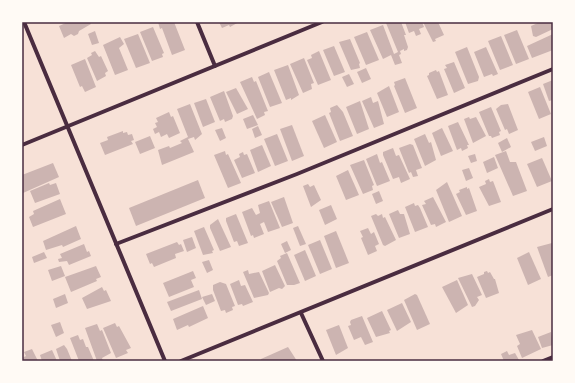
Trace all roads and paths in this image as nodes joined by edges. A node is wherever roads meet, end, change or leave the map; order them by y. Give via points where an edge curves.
1 (24, 22) edge
2 (197, 22) edge
3 (322, 22) edge
4 (215, 66) junction
5 (553, 69) edge
6 (67, 126) junction
7 (22, 145) edge
8 (553, 209) edge
9 (116, 244) junction
10 (300, 313) junction
11 (553, 357) edge
12 (165, 361) edge
13 (181, 361) edge
14 (323, 361) edge
15 (543, 361) edge

1 - 6 street
2 - 4 street
3 - 4 street
4 - 6 street
5 - 9 street via 297,174
6 - 7 street
6 - 9 street
8 - 10 street
9 - 12 street
10 - 13 street
10 - 14 street
11 - 15 street

